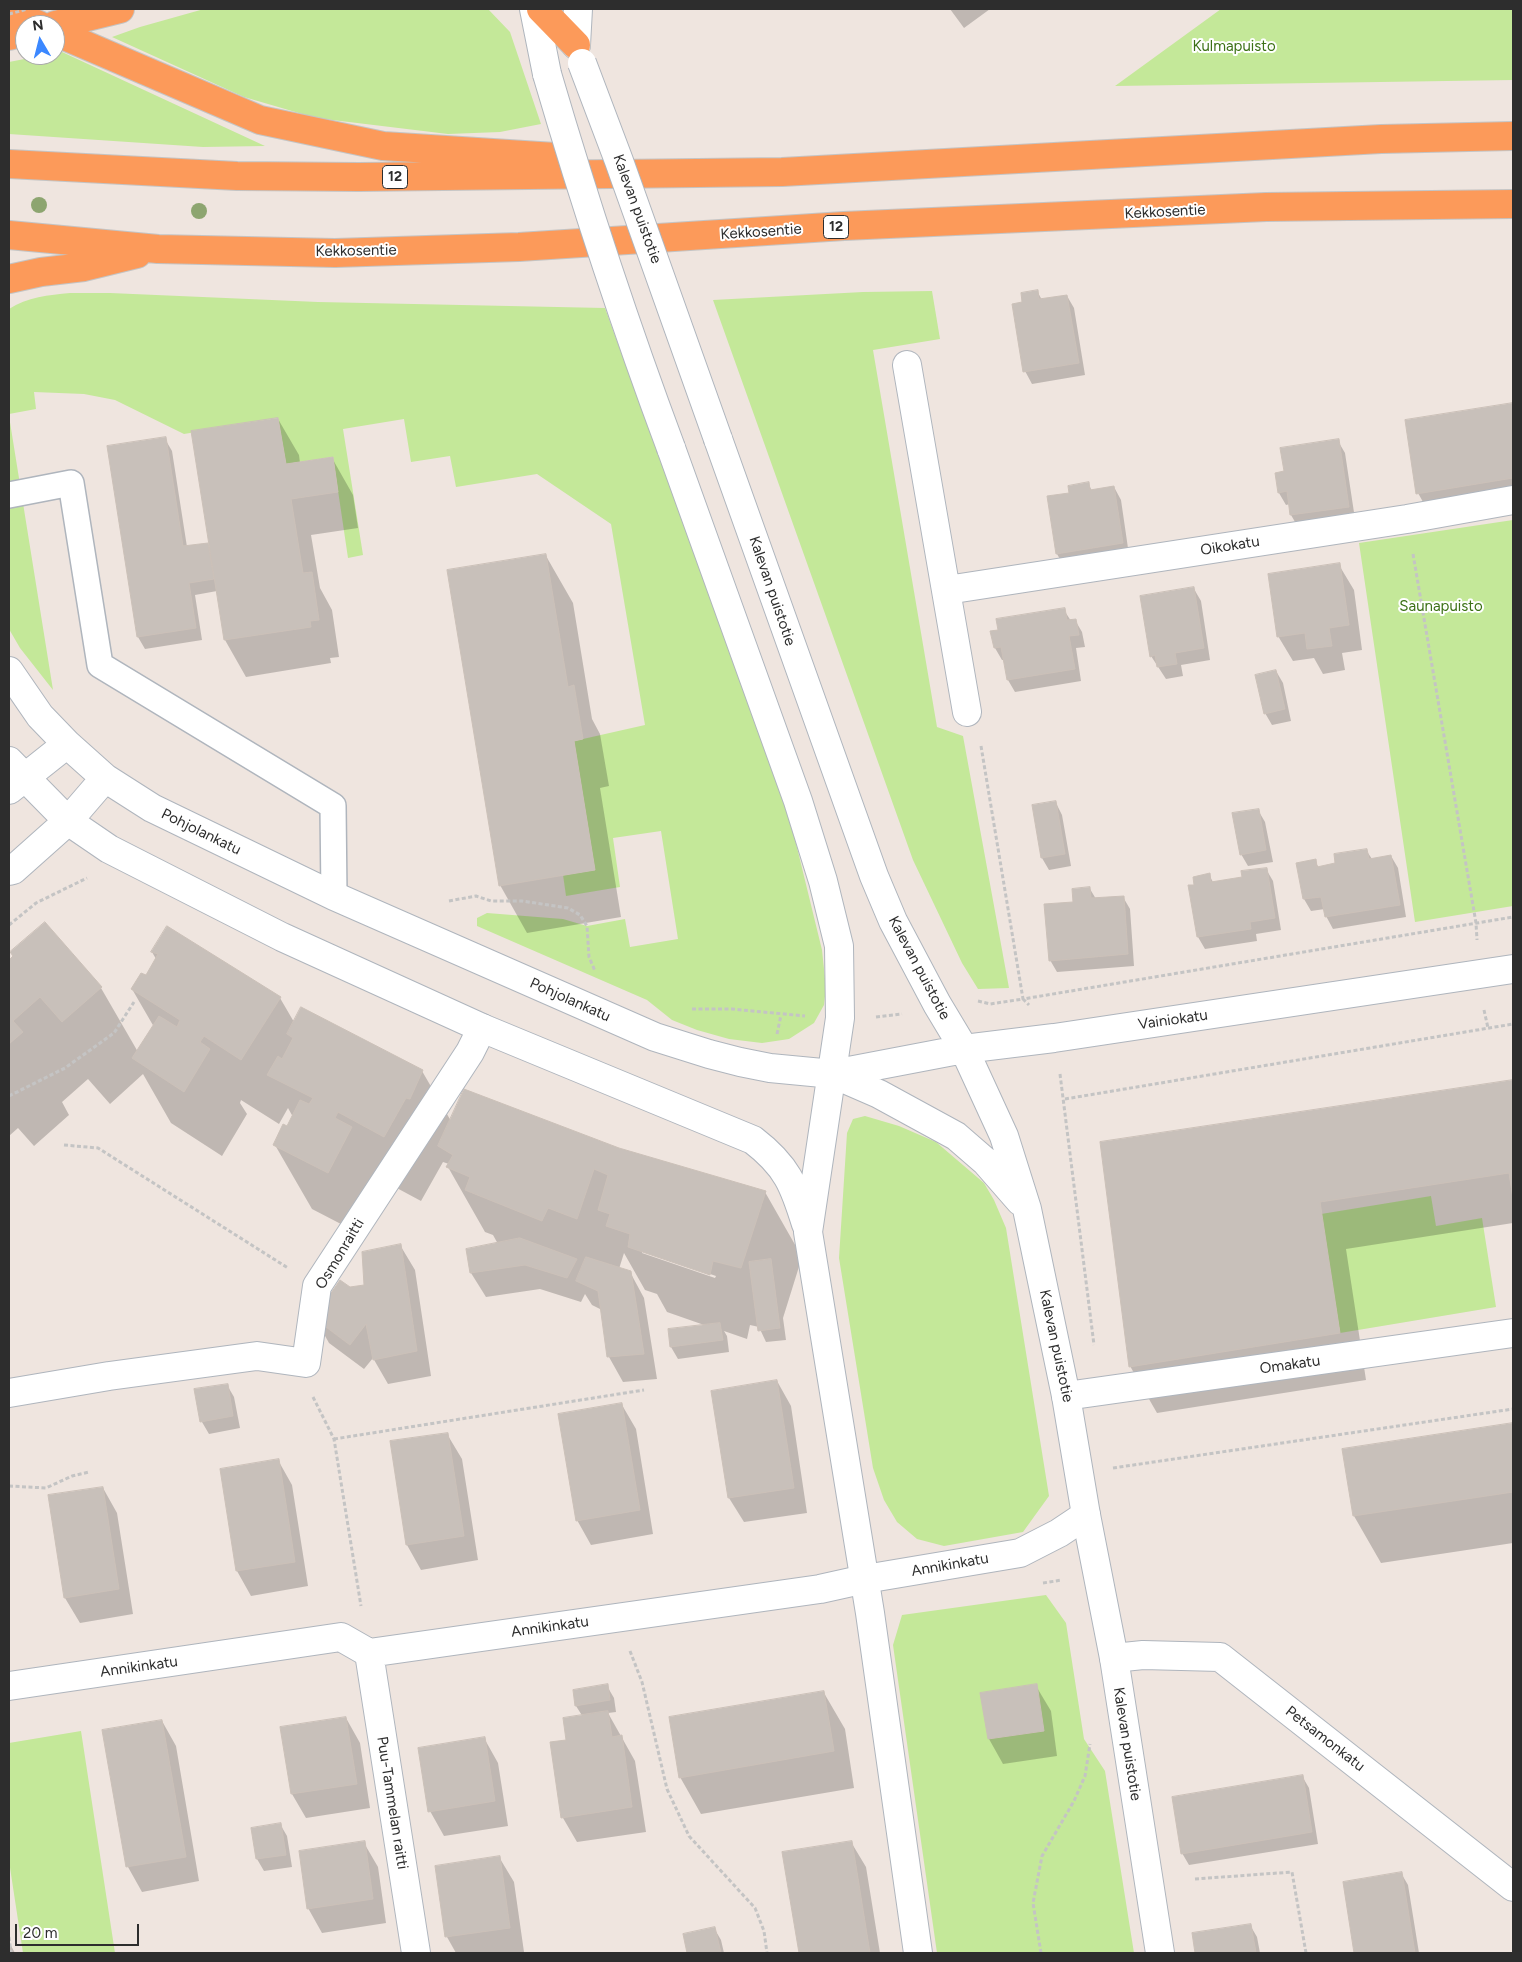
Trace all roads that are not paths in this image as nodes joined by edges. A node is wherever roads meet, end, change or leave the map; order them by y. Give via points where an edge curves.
1 (120, 9) edge
2 (534, 9) edge
3 (541, 9) edge
4 (578, 9) edge
5 (65, 23) edge
6 (65, 36) edge
7 (579, 54) junction
8 (1513, 136) edge
9 (9, 164) edge
10 (782, 172) junction
11 (1513, 204) edge
12 (9, 235) edge
13 (158, 249) junction
14 (9, 279) edge
15 (907, 365) dead end
16 (9, 495) edge
17 (1513, 500) edge
18 (946, 590) junction
19 (9, 671) edge
20 (967, 712) road end
21 (67, 744) junction
22 (14, 776) edge
23 (105, 778) junction
24 (68, 821) junction
25 (9, 871) edge
26 (334, 896) junction
27 (1513, 970) edge
28 (482, 1028) junction
29 (964, 1049) junction
30 (833, 1074) junction
31 (1027, 1210) junction
32 (808, 1232) junction
33 (1513, 1333) edge
34 (9, 1393) edge
35 (1066, 1396) junction
36 (1086, 1515) junction
37 (865, 1579) junction
38 (369, 1653) junction
39 (1114, 1658) junction
40 (9, 1686) edge
41 (1513, 1887) edge
42 (416, 1953) edge
43 (918, 1953) edge
44 (1160, 1953) edge

1 - 5 highway
2 - 30 main road, bridge via 547,74 580,188 642,370 798,801 820,872 839,946 840,1018
3 - 7 highway
4 - 7 main road, Kalevan puistotie
6 - 10 highway via 260,120 383,146
7 - 29 main road, Kalevan puistotie, bridge via 874,876 893,921
8 - 10 highway, 12 via 1381,139
9 - 10 highway, 12 via 237,176
11 - 13 highway, Kekkosentie / 12 via 1256,208 844,226 519,247 335,253
12 - 13 highway, Kekkosentie / 12
13 - 14 highway via 84,267
15 - 18 main road
16 - 26 lane via 71,484 100,665 333,806
17 - 18 main road, Oikokatu
18 - 20 main road
19 - 21 main road, Pohjolankatu via 40,716
21 - 22 main road
21 - 23 main road, Pohjolankatu
22 - 24 main road
23 - 24 main road
23 - 26 main road, Pohjolankatu via 152,808
24 - 25 main road
24 - 28 main road via 109,849 282,937
26 - 30 main road, Pohjolankatu via 655,1037 755,1065
27 - 29 main road, Vainiokatu
28 - 32 main road via 754,1140 785,1170 796,1191
28 - 34 main road, Osmonraitti via 470,1052 317,1286 306,1363 257,1356
29 - 30 main road, Vainiokatu
29 - 31 main road, Kalevan puistotie via 1004,1136
30 - 31 main road, Pohjolankatu via 879,1094 956,1136 986,1162
30 - 32 main road
31 - 35 main road, Kalevan puistotie
32 - 37 main road
33 - 35 main road, Omakatu
35 - 36 main road, Kalevan puistotie
36 - 37 main road, Annikinkatu via 1020,1553
36 - 39 main road, Kalevan puistotie
37 - 38 main road, Annikinkatu via 820,1589
37 - 43 main road
38 - 40 main road, Annikinkatu via 342,1637
38 - 42 main road, Puu-Tammelan raitti
39 - 41 main road, Petsamonkatu via 1143,1655 1220,1657
39 - 44 main road, Kalevan puistotie

